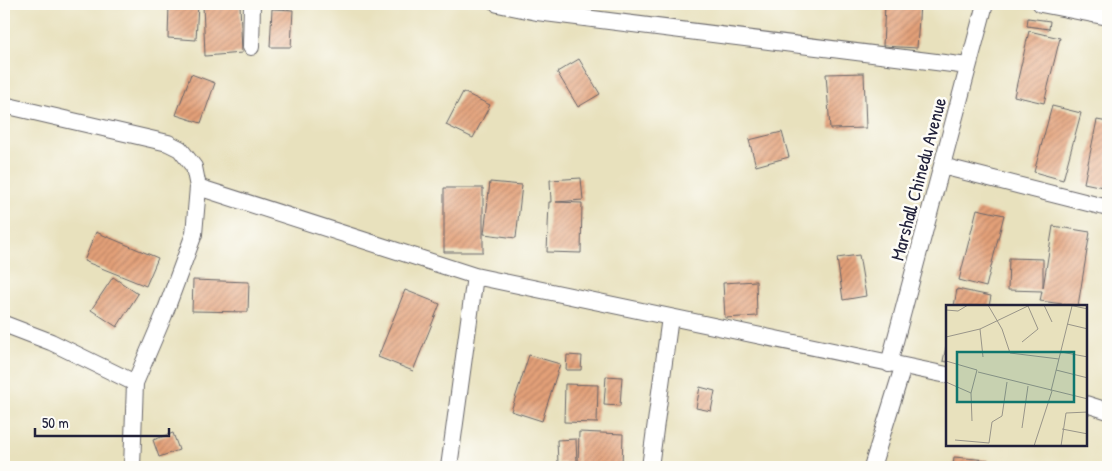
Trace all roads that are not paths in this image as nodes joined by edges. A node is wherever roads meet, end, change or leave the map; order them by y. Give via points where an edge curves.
1 (252, 4) edge
2 (498, 4) edge
3 (985, 4) edge
4 (1042, 4) edge
5 (1108, 17) edge
6 (251, 47) dead end
7 (968, 66) junction
8 (4, 105) edge
9 (942, 166) junction
10 (198, 187) junction
11 (1108, 208) edge
12 (475, 276) junction
13 (670, 317) junction
14 (4, 324) edge
15 (896, 365) junction
16 (946, 374) edge
17 (135, 383) junction
18 (1087, 404) edge
19 (1108, 411) edge
20 (132, 467) edge
21 (449, 467) edge
22 (650, 467) edge
23 (872, 467) edge

1 - 6 street
2 - 7 street via 537,12
3 - 7 street, Marshall Chinedu Avenue
4 - 5 street
7 - 9 street, Marshall Chinedu Avenue
8 - 10 street via 168,143 180,149 194,167
9 - 11 street
9 - 15 street, Marshall Chinedu Avenue
10 - 12 street
10 - 17 street via 194,234
12 - 13 street
12 - 21 street
13 - 15 street
13 - 22 street
14 - 17 street via 52,342
15 - 16 street
15 - 23 street, Marshall Chinedu Avenue
17 - 20 street
18 - 19 street

